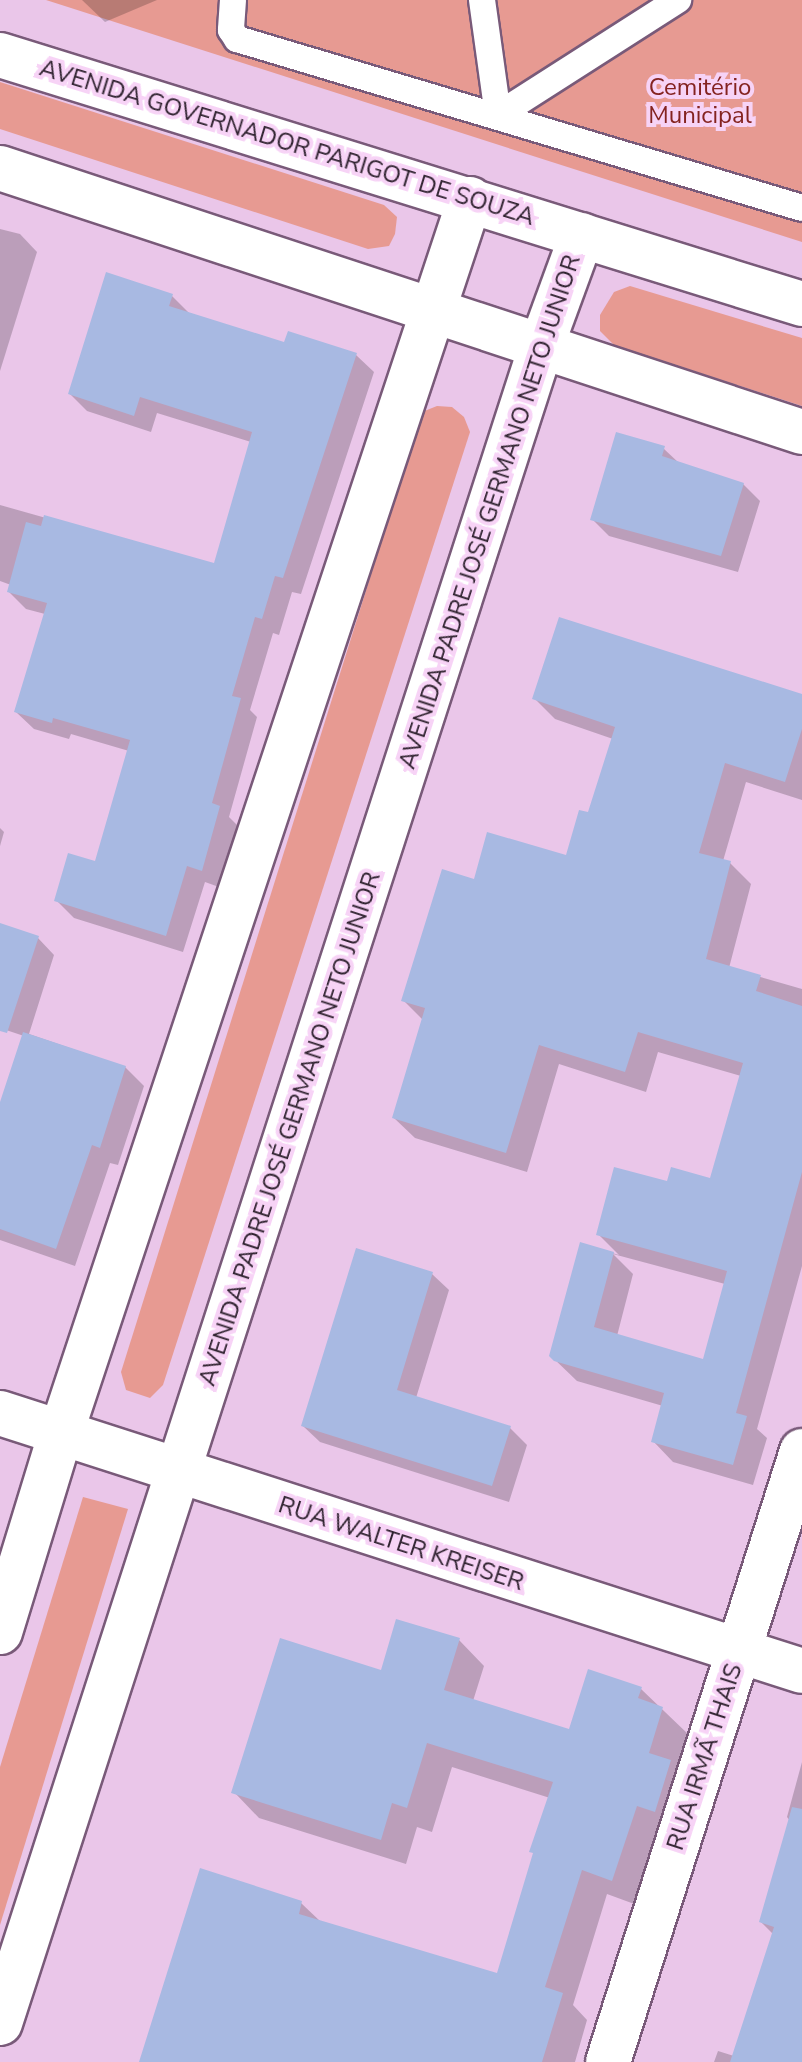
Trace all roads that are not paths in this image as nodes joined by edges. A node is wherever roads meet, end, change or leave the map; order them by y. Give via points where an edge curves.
1 (233, 0) edge
2 (482, 0) edge
3 (678, 0) edge
4 (0, 55) edge
5 (498, 115) junction
6 (0, 168) edge
7 (470, 199) junction
8 (802, 208) edge
9 (582, 235) junction
10 (802, 304) edge
11 (434, 309) junction
12 (541, 347) junction
13 (802, 432) edge
14 (0, 1413) edge
15 (61, 1433) junction
16 (802, 1451) edge
17 (179, 1473) junction
18 (0, 1632) edge
19 (739, 1651) junction
20 (802, 1671) edge
21 (0, 2023) edge
22 (608, 2062) edge

1 - 5 lane via 231,30 237,39
2 - 5 lane
3 - 5 lane
4 - 7 street, AVENIDA GOVERNADOR PARIGOT DE SOUZA
5 - 8 lane
6 - 11 street
7 - 9 street, AVENIDA GOVERNADOR PARIGOT DE SOUZA
7 - 11 street
9 - 10 street, AVENIDA GOVERNADOR PARIGOT DE SOUZA
9 - 12 street, AVENIDA PADRE JOSÉ GERMANO NETO JUNIOR
11 - 12 street
11 - 15 street
12 - 13 street
12 - 17 street, AVENIDA PADRE JOSÉ GERMANO NETO JUNIOR
14 - 15 street, RUA WALTER KREISER
15 - 17 street, RUA WALTER KREISER
15 - 18 street
16 - 19 street, RUA IRMÃ THAIS
17 - 19 street, RUA WALTER KREISER
17 - 21 street, AVENIDA PADRE JOSÉ GERMANO NETO JUNIOR
19 - 20 street, RUA WALTER KREISER
19 - 22 street, RUA IRMÃ THAIS

